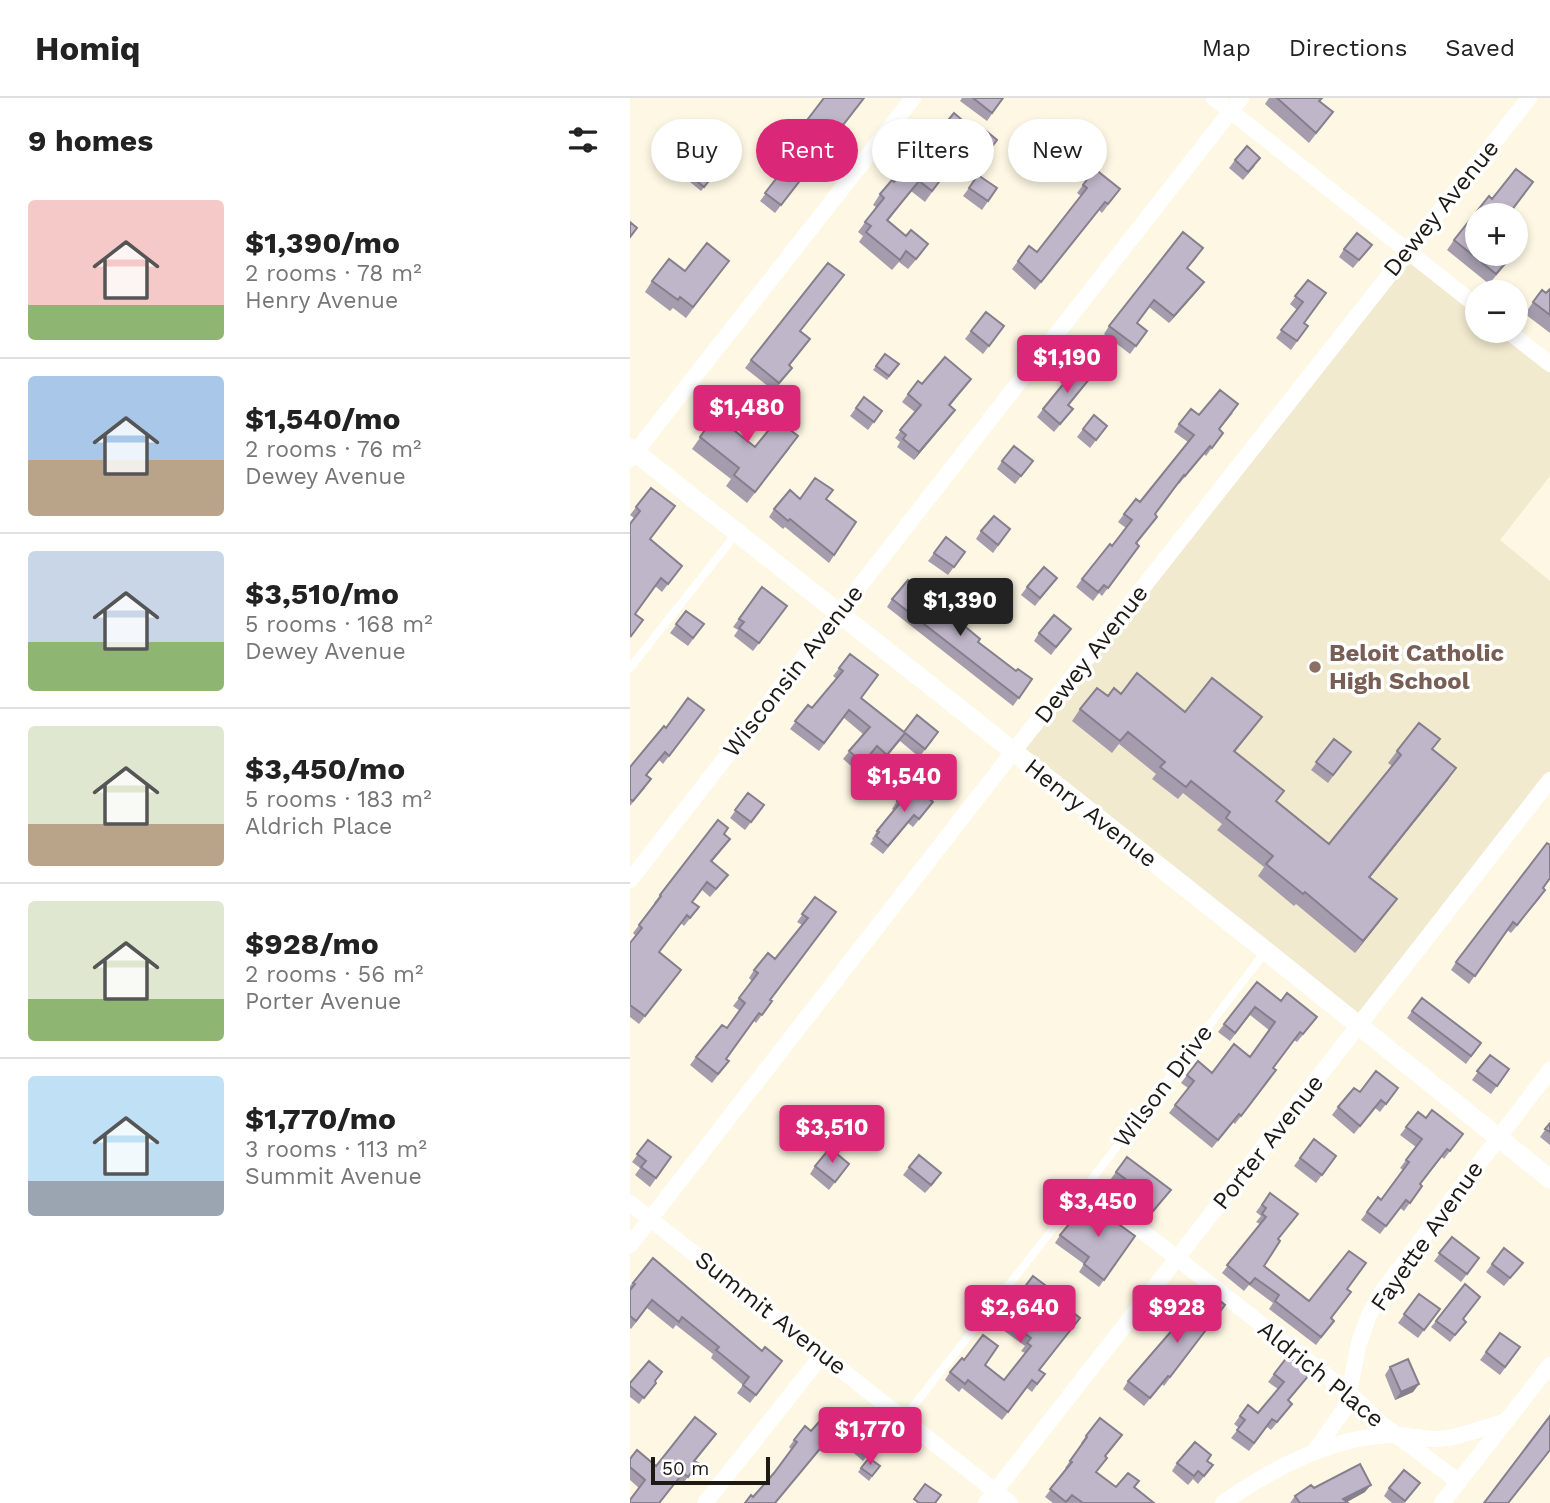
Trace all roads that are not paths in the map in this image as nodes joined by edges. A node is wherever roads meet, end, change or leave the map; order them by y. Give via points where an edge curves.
1 (914, 98) edge
2 (1214, 98) edge
3 (1529, 98) edge
4 (1236, 105) edge
5 (1407, 250) junction
6 (1465, 296) edge
7 (1523, 343) edge
8 (1550, 364) edge
9 (632, 453) edge
10 (736, 534) junction
11 (837, 614) junction
12 (630, 668) edge
13 (1013, 752) junction
14 (1550, 780) edge
15 (630, 880) edge
16 (1266, 951) junction
17 (1359, 1026) junction
18 (1550, 1070) edge
19 (1497, 1138) junction
20 (1550, 1180) edge
21 (1086, 1187) junction
22 (630, 1203) edge
23 (650, 1219) junction
24 (630, 1245) edge
25 (1175, 1258) junction
26 (823, 1354) junction
27 (1550, 1365) edge
28 (1349, 1394) junction
29 (904, 1418) junction
30 (1507, 1421) junction
31 (1396, 1435) junction
32 (1314, 1452) junction
33 (1459, 1482) junction
34 (990, 1497) edge
35 (705, 1503) edge
36 (1010, 1503) edge
37 (1223, 1503) edge
38 (1442, 1503) edge

1 - 9 street
2 - 4 street
3 - 5 street, Dewey Avenue
4 - 5 street
4 - 11 street, Wisconsin Avenue
5 - 6 street
5 - 13 street, Dewey Avenue
7 - 8 street
9 - 10 street, Henry Avenue
10 - 11 street, Henry Avenue
10 - 12 lane
11 - 13 street, Henry Avenue
11 - 15 street, Wisconsin Avenue
13 - 16 street, Henry Avenue
13 - 23 street, Dewey Avenue
14 - 17 street, Porter Avenue
16 - 17 street, Henry Avenue
16 - 21 lane, Wilson Drive
17 - 19 street, Henry Avenue
17 - 25 street, Porter Avenue
18 - 19 street, Fayette Avenue
19 - 20 street, Henry Avenue
19 - 28 street, Fayette Avenue via 1383,1290 1359,1343
21 - 25 street, Aldrich Place
21 - 29 lane, Wilson Drive
22 - 23 street, Summit Avenue
23 - 24 street, Dewey Avenue
23 - 26 street, Summit Avenue
25 - 28 street, Aldrich Place
25 - 34 street, Porter Avenue
26 - 29 street, Summit Avenue
26 - 35 street
27 - 30 street
28 - 31 street, Aldrich Place
28 - 32 street, Fayette Avenue
29 - 34 street, Summit Avenue
30 - 31 street, Fayette Avenue via 1434,1439
30 - 33 street
31 - 32 street, Fayette Avenue
31 - 33 street, Aldrich Place
32 - 37 street, Fayette Avenue
33 - 38 street
34 - 36 street, Summit Avenue

